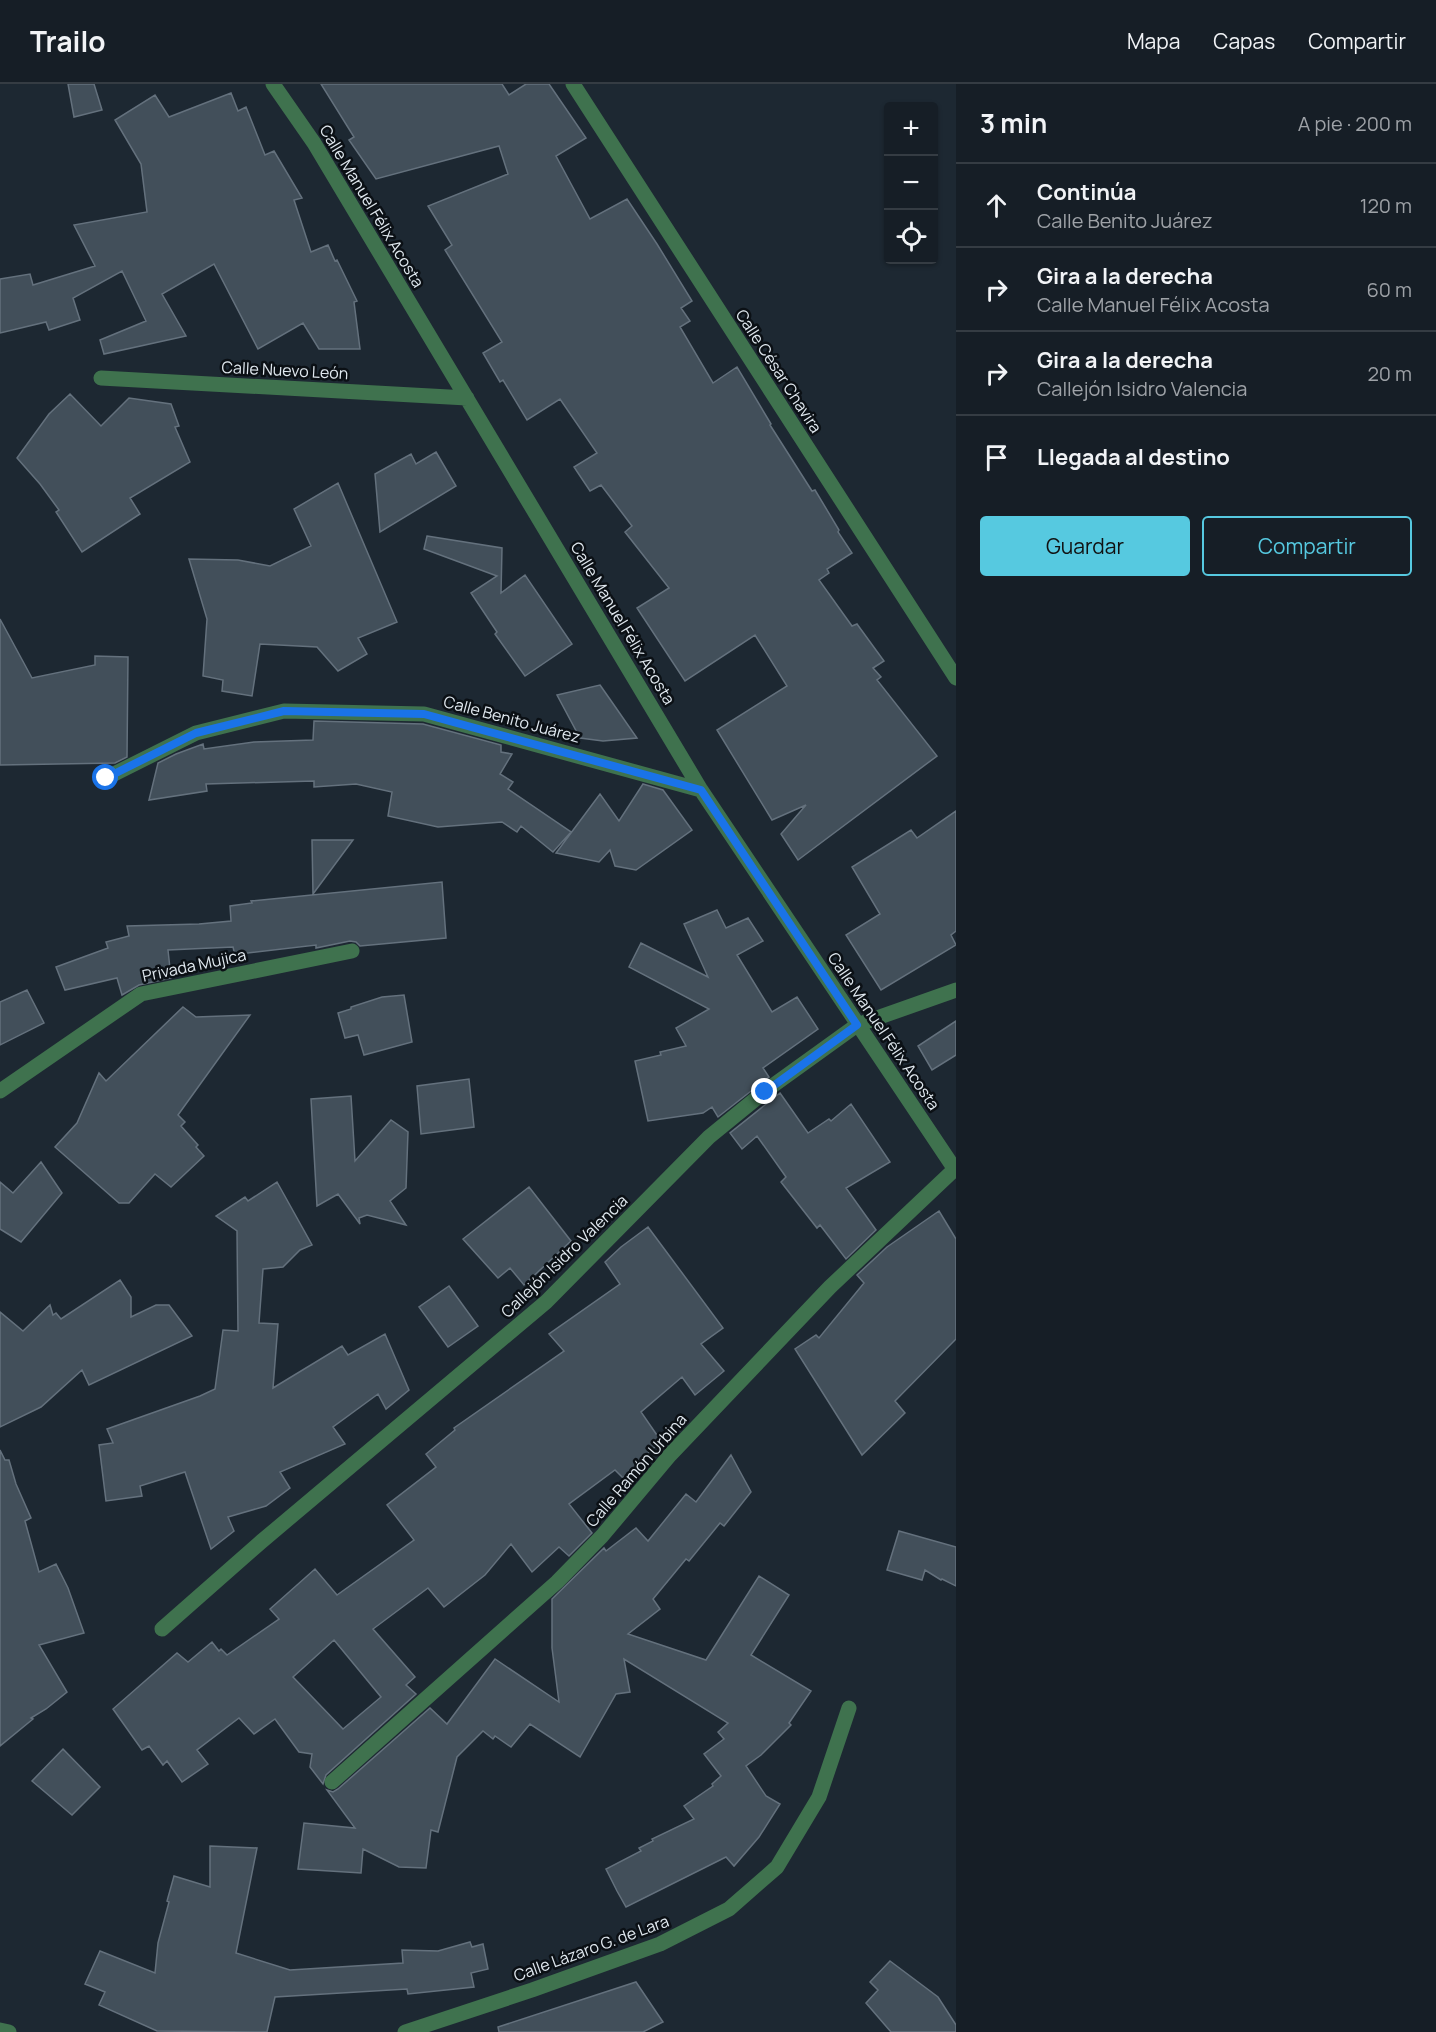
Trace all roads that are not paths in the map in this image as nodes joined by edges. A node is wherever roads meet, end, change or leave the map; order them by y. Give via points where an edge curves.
1 (273, 84) edge
2 (573, 84) edge
3 (101, 378) dead end
4 (467, 398) junction
5 (956, 678) edge
6 (106, 778) dead end
7 (701, 790) junction
8 (352, 951) dead end
9 (956, 990) edge
10 (857, 1025) junction
11 (0, 1091) edge
12 (955, 1170) edge
13 (162, 1629) dead end
14 (849, 1708) dead end
15 (332, 1782) dead end
16 (0, 2030) edge
17 (9, 2032) edge
18 (405, 2032) edge

1 - 4 street, Calle Manuel Félix Acosta via 314,143
2 - 5 street, Calle César Chavira
3 - 4 street, Calle Nuevo León
4 - 7 street, Calle Manuel Félix Acosta
6 - 7 street, Calle Benito Juárez via 196,733 284,711 424,714
7 - 10 street, Calle Manuel Félix Acosta
8 - 11 street, Privada Mujica via 141,994
9 - 10 street, Callejón Isidro Valencia
10 - 12 street, Calle Manuel Félix Acosta
10 - 13 street, Callejón Isidro Valencia via 710,1137 546,1302
12 - 15 street, Calle Ramón Urbina via 822,1296 670,1455 603,1536 557,1582
14 - 18 street, Calle Lázaro G. de Lara via 819,1797 777,1867 729,1909 660,1944
16 - 17 street

